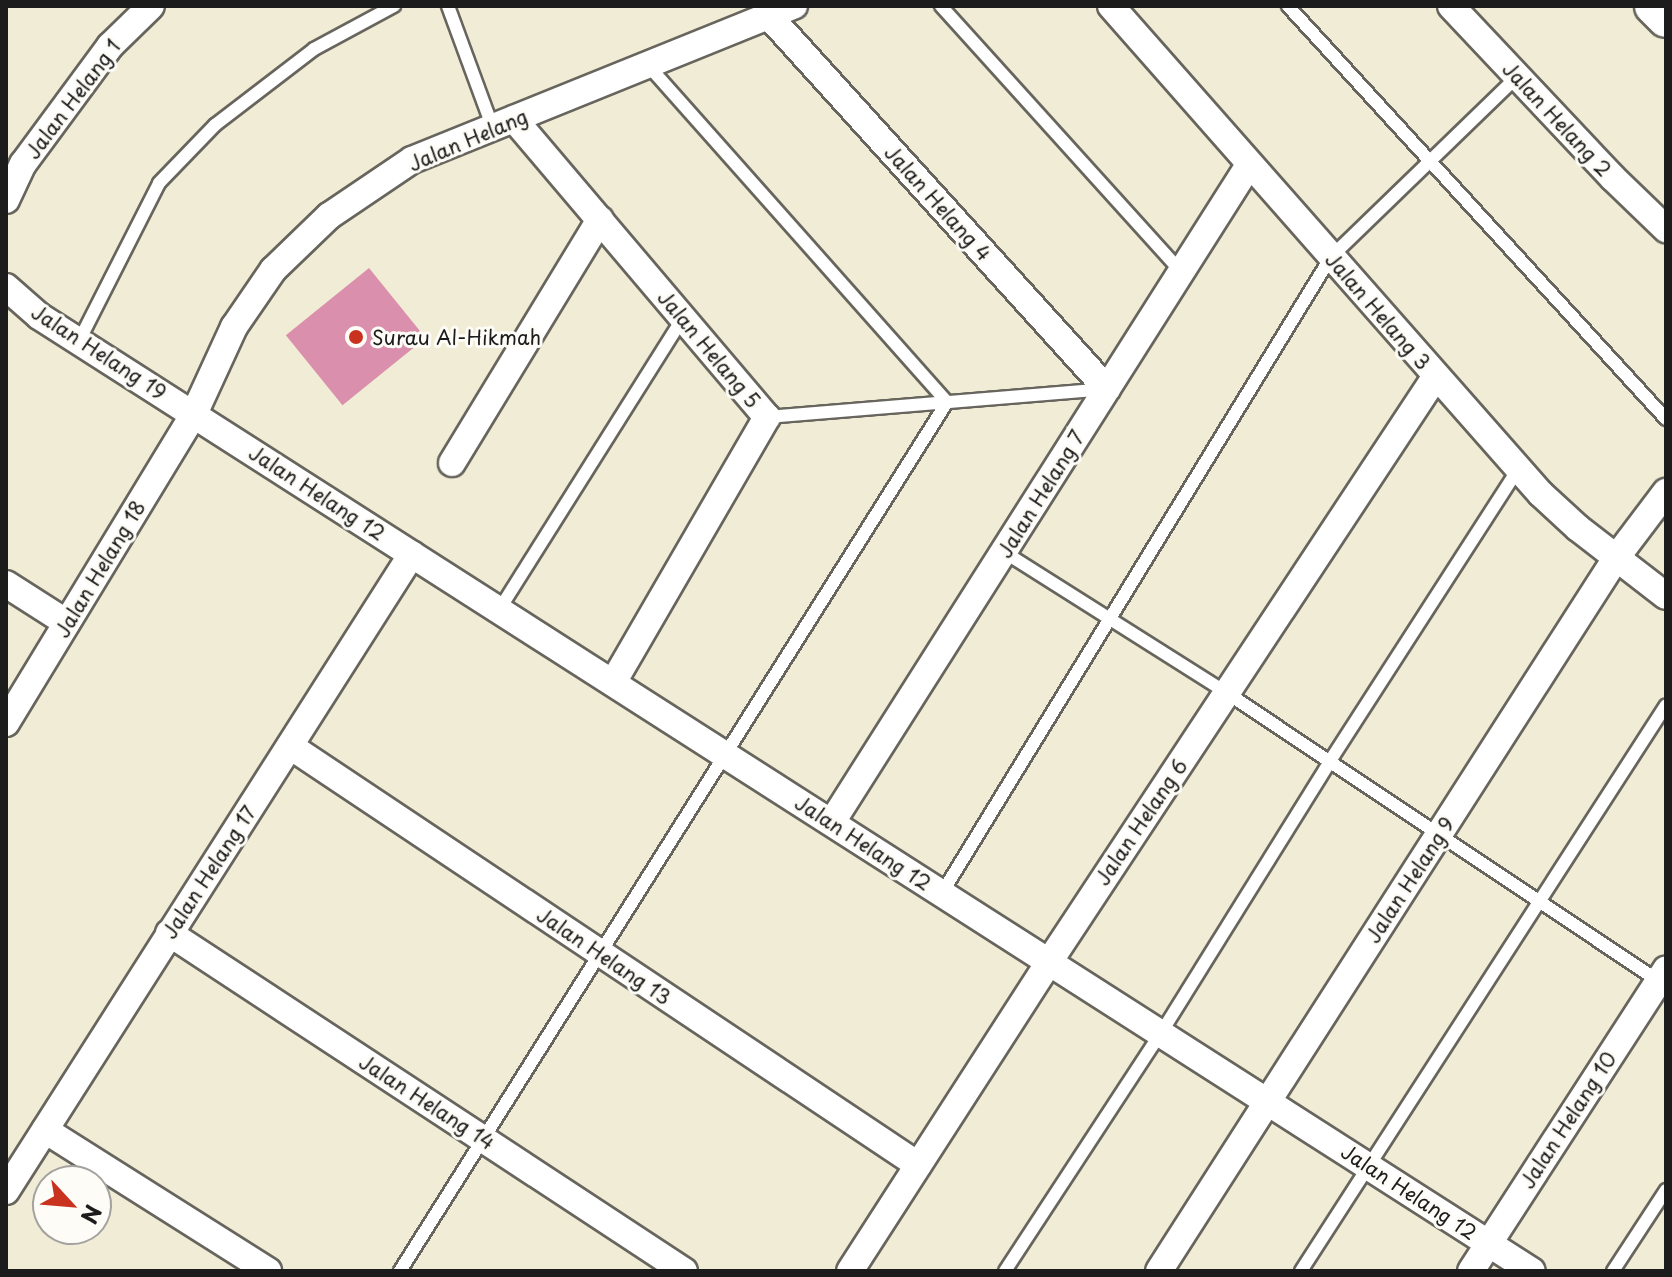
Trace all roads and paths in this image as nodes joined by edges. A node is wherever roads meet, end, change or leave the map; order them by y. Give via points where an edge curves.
1 (151, 6) edge
2 (394, 6) edge
3 (448, 6) edge
4 (794, 6) edge
5 (941, 6) edge
6 (1111, 6) edge
7 (1288, 6) edge
8 (1451, 6) edge
9 (1653, 6) edge
10 (769, 16) junction
11 (1666, 19) edge
12 (648, 65) junction
13 (1517, 77) junction
14 (503, 123) junction
15 (1428, 159) junction
16 (1249, 165) junction
17 (6, 200) edge
18 (600, 220) junction
19 (1666, 229) edge
20 (1331, 257) junction
21 (1181, 272) junction
22 (6, 287) edge
23 (683, 318) junction
24 (79, 341) junction
25 (1436, 376) junction
26 (1107, 389) junction
27 (947, 402) junction
28 (194, 414) junction
29 (767, 417) junction
30 (1666, 419) edge
31 (452, 463) dead end
32 (1518, 469) junction
33 (1666, 492) edge
34 (1004, 552) junction
35 (412, 554) junction
36 (1616, 558) junction
37 (6, 584) edge
38 (1666, 596) edge
39 (499, 610) junction
40 (1110, 619) junction
41 (67, 623) junction
42 (613, 683) junction
43 (1227, 693) junction
44 (1666, 705) edge
45 (6, 723) edge
46 (290, 746) junction
47 (726, 755) junction
48 (1330, 761) junction
49 (832, 822) junction
50 (1440, 833) junction
51 (942, 893) junction
52 (1539, 900) junction
53 (169, 933) junction
54 (601, 954) junction
55 (1049, 962) junction
56 (1664, 978) edge
57 (1161, 1033) junction
58 (1267, 1101) junction
59 (45, 1130) junction
60 (484, 1140) junction
61 (918, 1165) junction
62 (1368, 1166) junction
63 (1666, 1190) edge
64 (6, 1191) edge
65 (1488, 1243) junction
66 (268, 1271) edge
67 (400, 1271) edge
68 (684, 1271) edge
69 (850, 1271) edge
70 (1005, 1271) edge
71 (1159, 1271) edge
72 (1301, 1271) edge
73 (1471, 1271) edge
74 (1532, 1271) edge
75 (1613, 1271) edge

1 - 17 street, Jalan Helang 1 via 110,46 23,164
2 - 24 lane via 314,49 215,125 159,183
3 - 14 lane
4 - 10 street, Jalan Helang
5 - 21 lane
6 - 16 street, Jalan Helang 3
7 - 15 lane
8 - 13 street, Jalan Helang 2
9 - 11 main road
10 - 12 street, Jalan Helang
10 - 26 street, Jalan Helang 4
12 - 14 street, Jalan Helang
12 - 27 lane
13 - 15 lane
13 - 19 street, Jalan Helang 2
14 - 18 street, Jalan Helang 5
14 - 28 street, Jalan Helang via 412,160 329,216 273,270 242,316
15 - 20 lane
15 - 30 lane
16 - 20 street, Jalan Helang 3
16 - 21 street, Jalan Helang 7
18 - 23 street, Jalan Helang 5
18 - 31 street
20 - 25 street, Jalan Helang 3
20 - 40 lane
21 - 26 street, Jalan Helang 7
22 - 24 street, Jalan Helang 19
23 - 29 street, Jalan Helang 5
23 - 39 lane
24 - 28 street, Jalan Helang 19
25 - 32 street, Jalan Helang 3
25 - 43 street, Jalan Helang 6
26 - 27 lane
26 - 34 street, Jalan Helang 7
27 - 29 lane
27 - 47 lane
28 - 35 street, Jalan Helang 12
28 - 41 street, Jalan Helang 18
29 - 42 street, Jalan Helang 5
32 - 36 street, Jalan Helang 3
32 - 48 lane
33 - 36 street, Jalan Helang 9
34 - 40 lane
34 - 49 street, Jalan Helang 7
35 - 39 street, Jalan Helang 12
35 - 46 street, Jalan Helang 17
36 - 38 street, Jalan Helang 3
36 - 50 street, Jalan Helang 9
37 - 41 street
39 - 42 street, Jalan Helang 12
40 - 43 lane
40 - 51 lane
41 - 45 street, Jalan Helang 18
42 - 47 street, Jalan Helang 12
43 - 48 lane
43 - 55 street, Jalan Helang 6
44 - 52 lane
46 - 53 street, Jalan Helang 17
46 - 54 street, Jalan Helang 13
47 - 49 street, Jalan Helang 12
47 - 54 lane
48 - 50 lane
48 - 57 lane
49 - 51 street, Jalan Helang 12
50 - 52 lane
50 - 58 street, Jalan Helang 9
51 - 55 street, Jalan Helang 12
52 - 56 lane
52 - 62 lane
53 - 59 street, Jalan Helang 17
53 - 60 street, Jalan Helang 14
54 - 60 lane
54 - 61 street, Jalan Helang 13
55 - 57 street, Jalan Helang 12
55 - 61 street, Jalan Helang 6
56 - 65 street, Jalan Helang 10
57 - 58 street, Jalan Helang 12
57 - 70 lane
58 - 62 street, Jalan Helang 12
58 - 71 street, Jalan Helang 9
59 - 64 street, Jalan Helang 17
59 - 66 street
60 - 67 lane
60 - 68 street, Jalan Helang 14
61 - 69 street, Jalan Helang 6
62 - 65 street, Jalan Helang 12
62 - 72 lane
63 - 75 lane
65 - 73 street, Jalan Helang 10
65 - 74 street, Jalan Helang 12

